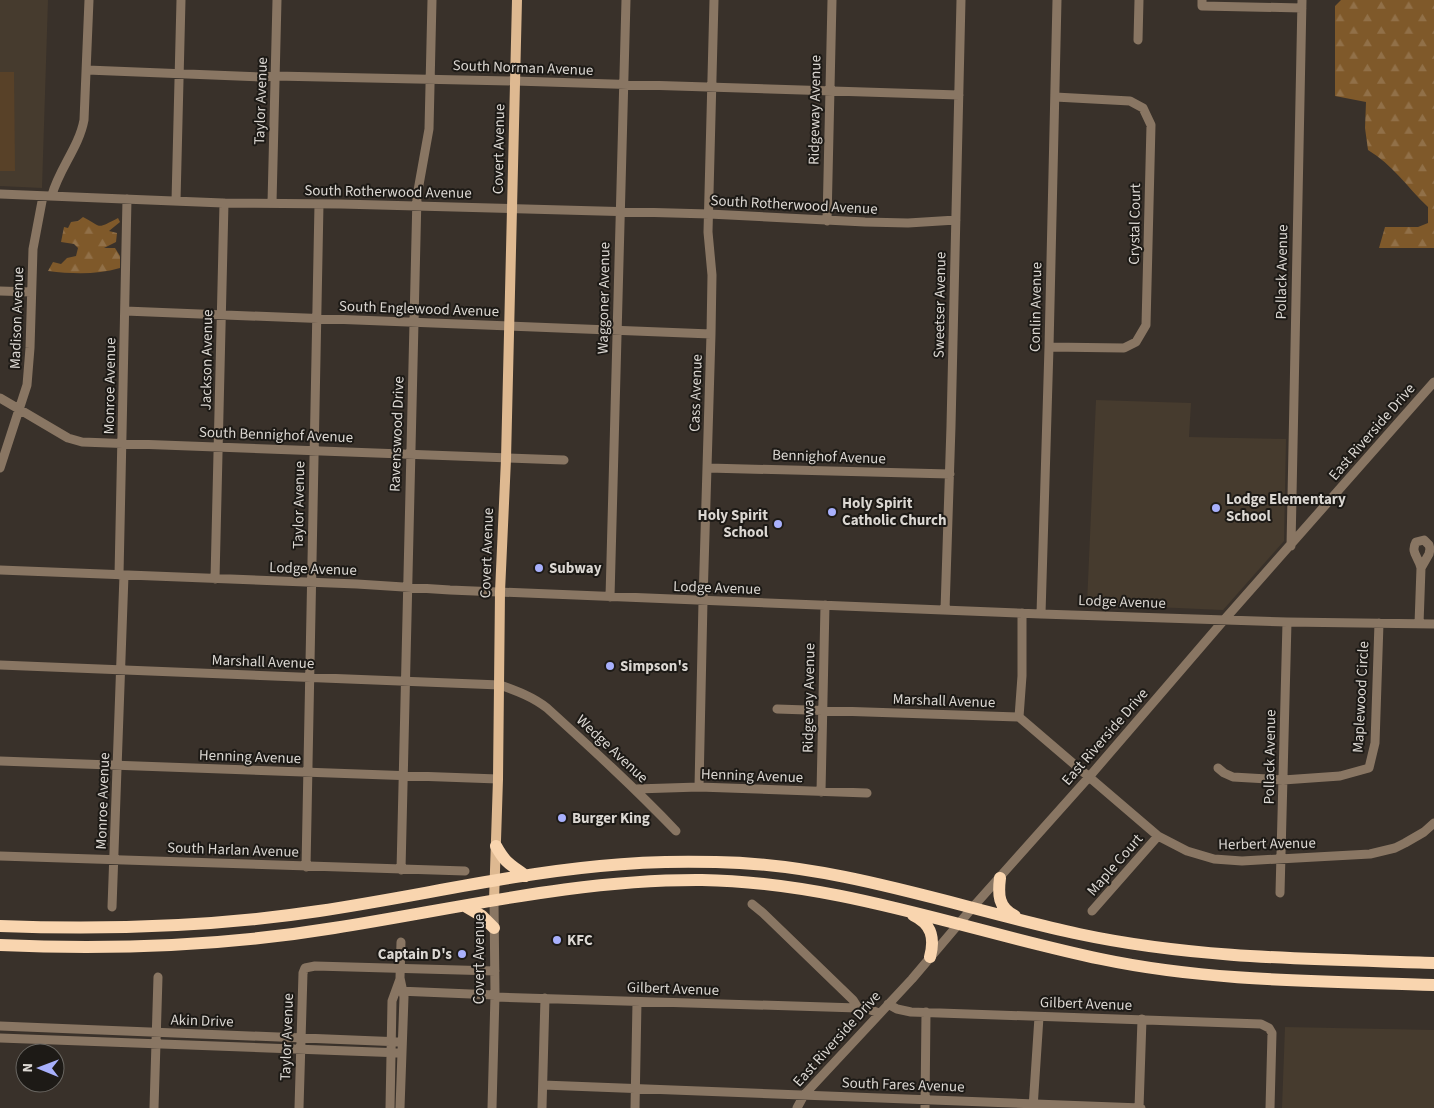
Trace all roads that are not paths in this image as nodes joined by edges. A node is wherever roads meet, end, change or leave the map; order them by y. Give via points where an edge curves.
1 (89, 0) edge
2 (181, 0) edge
3 (277, 0) edge
4 (432, 0) edge
5 (518, 0) edge
6 (626, 0) edge
7 (714, 0) edge
8 (832, 0) edge
9 (961, 0) edge
10 (1057, 0) edge
11 (1139, 0) edge
12 (1202, 0) edge
13 (1302, 4) edge
14 (1138, 40) dead end
15 (87, 70) junction
16 (180, 73) junction
17 (275, 76) junction
18 (430, 79) junction
19 (515, 81) junction
20 (623, 85) junction
21 (712, 87) junction
22 (829, 91) junction
23 (958, 95) junction
24 (1055, 97) junction
25 (0, 194) edge
26 (47, 196) junction
27 (127, 199) junction
28 (176, 201) junction
29 (224, 203) junction
30 (272, 203) junction
31 (320, 204) junction
32 (417, 206) junction
33 (512, 208) junction
34 (620, 212) junction
35 (708, 214) junction
36 (827, 220) junction
37 (956, 220) junction
38 (0, 291) edge
39 (31, 292) junction
40 (125, 311) junction
41 (221, 315) junction
42 (317, 319) junction
43 (414, 322) junction
44 (509, 326) junction
45 (618, 330) junction
46 (711, 334) junction
47 (1049, 347) junction
48 (1434, 382) edge
49 (0, 398) edge
50 (20, 410) junction
51 (122, 444) junction
52 (218, 447) junction
53 (313, 451) junction
54 (410, 454) junction
55 (506, 459) junction
56 (564, 460) dead end
57 (0, 468) edge
58 (708, 468) junction
59 (950, 474) junction
60 (1291, 546) junction
61 (1420, 568) dead end
62 (0, 570) edge
63 (122, 575) junction
64 (216, 579) junction
65 (312, 582) junction
66 (407, 588) junction
67 (500, 592) junction
68 (610, 597) junction
69 (703, 601) junction
70 (825, 605) junction
71 (945, 610) junction
72 (1022, 613) junction
73 (1041, 614) junction
74 (1224, 620) junction
75 (1287, 622) junction
76 (1379, 623) junction
77 (1419, 624) junction
78 (1434, 624) edge
79 (0, 665) edge
80 (120, 670) junction
81 (310, 678) junction
82 (405, 681) junction
83 (500, 685) junction
84 (524, 694) joint
85 (777, 709) dead end
86 (823, 710) junction
87 (1019, 718) junction
88 (0, 761) edge
89 (117, 765) junction
90 (1218, 768) dead end
91 (308, 773) junction
92 (404, 776) junction
93 (1089, 777) junction
94 (498, 779) junction
95 (1283, 780) junction
96 (699, 787) junction
97 (636, 789) junction
98 (821, 792) junction
99 (867, 793) dead end
100 (1434, 823) edge
101 (676, 831) dead end
102 (1158, 836) junction
103 (496, 846) junction
104 (0, 856) edge
105 (1281, 859) junction
106 (115, 860) junction
107 (306, 867) junction
108 (401, 870) junction
109 (466, 871) dead end
110 (526, 876) junction
111 (1000, 878) junction
112 (494, 882) junction
113 (1280, 893) dead end
114 (494, 901) junction
115 (752, 904) dead end
116 (465, 906) junction
117 (893, 906) junction
118 (973, 907) junction
119 (112, 908) dead end
120 (1092, 911) dead end
121 (958, 924) junction
122 (1039, 924) junction
123 (0, 926) edge
124 (494, 928) junction
125 (401, 942) dead end
126 (0, 945) edge
127 (930, 957) junction
128 (1432, 963) edge
129 (400, 968) junction
130 (495, 972) junction
131 (158, 977) dead end
132 (1434, 985) edge
133 (399, 991) junction
134 (495, 996) junction
135 (545, 998) junction
136 (637, 1002) junction
137 (888, 1004) junction
138 (858, 1008) junction
139 (926, 1012) junction
140 (879, 1013) junction
141 (1039, 1016) junction
142 (1142, 1020) junction
143 (0, 1026) edge
144 (156, 1032) junction
145 (0, 1038) edge
146 (301, 1038) junction
147 (392, 1042) junction
148 (402, 1042) junction
149 (156, 1044) junction
150 (300, 1049) junction
151 (391, 1053) junction
152 (402, 1053) junction
153 (543, 1085) junction
154 (635, 1089) junction
155 (804, 1095) junction
156 (925, 1104) edge
157 (1033, 1106) edge
158 (154, 1108) edge
159 (299, 1108) edge
160 (390, 1108) edge
161 (400, 1108) edge
162 (492, 1108) edge
163 (542, 1108) edge
164 (634, 1108) edge
165 (797, 1108) edge
166 (1140, 1108) edge
167 (1270, 1108) edge

1 - 15 street, Madison Avenue
2 - 16 street
3 - 17 street, Taylor Avenue
4 - 18 street, Ravenswood Drive
5 - 19 main road, Covert Avenue
6 - 20 street, Waggoner Avenue
7 - 21 street, Cass Avenue
8 - 22 street, Ridgeway Avenue
9 - 23 street, Sweetser Avenue
10 - 24 street, Conlin Avenue
11 - 14 street
12 - 13 street via 1202,6
13 - 60 street, Pollack Avenue
15 - 16 street, South Norman Avenue
15 - 26 street, Madison Avenue via 83,129
16 - 17 street, South Norman Avenue
16 - 28 street
17 - 18 street, South Norman Avenue
17 - 30 street, Taylor Avenue
18 - 19 street, South Norman Avenue
18 - 32 street, Ravenswood Drive via 428,139
19 - 20 street, South Norman Avenue
19 - 33 main road, Covert Avenue
20 - 21 street, South Norman Avenue
20 - 34 street, Waggoner Avenue
21 - 22 street, South Norman Avenue
21 - 35 street, Cass Avenue
22 - 23 street, South Norman Avenue
22 - 36 street, Ridgeway Avenue
23 - 37 street, Sweetser Avenue
24 - 47 street, Conlin Avenue
24 - 47 street, Crystal Court via 1130,101 1143,108 1151,125 1146,325 1136,342 1124,348
25 - 26 street, South Rotherwood Avenue
26 - 27 street, South Rotherwood Avenue
26 - 39 street, Madison Avenue via 33,249
27 - 28 street, South Rotherwood Avenue
27 - 40 street, Monroe Avenue
28 - 29 street, South Rotherwood Avenue
29 - 30 street, South Rotherwood Avenue
29 - 41 street, Jackson Avenue
30 - 31 street, South Rotherwood Avenue
31 - 32 street, South Rotherwood Avenue
31 - 42 street, Taylor Avenue
32 - 33 street, South Rotherwood Avenue
32 - 43 street, Ravenswood Drive
33 - 34 street, South Rotherwood Avenue
33 - 44 main road, Covert Avenue
34 - 35 street, South Rotherwood Avenue
34 - 45 street, Waggoner Avenue
35 - 36 street, South Rotherwood Avenue
35 - 46 street, Cass Avenue
36 - 37 street, South Rotherwood Avenue via 908,223
37 - 59 street, Sweetser Avenue
38 - 39 street
39 - 50 street, Madison Avenue via 28,376
40 - 41 street, South Englewood Avenue
40 - 51 street, Monroe Avenue
41 - 42 street, South Englewood Avenue
41 - 52 street, Jackson Avenue
42 - 43 street, South Englewood Avenue
42 - 53 street, Taylor Avenue
43 - 44 street, South Englewood Avenue
43 - 54 street, Ravenswood Drive
44 - 45 street, South Englewood Avenue
44 - 55 main road, Covert Avenue
45 - 46 street, South Englewood Avenue
45 - 68 street, Waggoner Avenue
46 - 58 street, Cass Avenue
47 - 73 street, Conlin Avenue
48 - 60 street, East Riverside Drive
49 - 50 street, South Bennighof Avenue
50 - 51 street, South Bennighof Avenue via 68,438
50 - 57 street, Madison Avenue
51 - 52 street, South Bennighof Avenue
51 - 63 street, Monroe Avenue
52 - 53 street, South Bennighof Avenue
52 - 64 street, Jackson Avenue
53 - 54 street, South Bennighof Avenue
53 - 65 street, Taylor Avenue
54 - 55 street, South Bennighof Avenue
54 - 66 street, Ravenswood Drive
55 - 56 street, South Bennighof Avenue
55 - 67 main road, Covert Avenue
58 - 59 street, Bennighof Avenue
58 - 69 street, Cass Avenue
59 - 71 street, Sweetser Avenue
60 - 74 street, East Riverside Drive
61 - 77 street
62 - 63 street, Lodge Avenue
63 - 64 street, Lodge Avenue
63 - 80 street, Monroe Avenue
64 - 65 street, Lodge Avenue
65 - 66 street, Lodge Avenue
65 - 81 street, Taylor Avenue
66 - 67 street, Lodge Avenue
66 - 82 street, Ravenswood Drive
67 - 68 street, Lodge Avenue
67 - 83 main road, Covert Avenue
68 - 69 street, Lodge Avenue
69 - 70 street, Lodge Avenue
69 - 96 street, Cass Avenue
70 - 71 street, Lodge Avenue
70 - 86 street, Ridgeway Avenue
71 - 72 street, Lodge Avenue
72 - 73 street, Lodge Avenue
72 - 87 street
73 - 74 street, Lodge Avenue
74 - 75 street, Lodge Avenue
74 - 93 street, East Riverside Drive
75 - 76 street, Lodge Avenue
75 - 95 street, Pollack Avenue
76 - 77 street, Lodge Avenue
76 - 95 street, Maplewood Circle via 1375,743 1369,768 1340,776
77 - 78 street, Lodge Avenue
79 - 80 street, Marshall Avenue
80 - 81 street, Marshall Avenue
80 - 89 street, Monroe Avenue
81 - 82 street, Marshall Avenue
81 - 91 street, Taylor Avenue
82 - 83 street, Marshall Avenue
82 - 92 street, Ravenswood Drive
83 - 84 street, Marshall Avenue
83 - 94 main road, Covert Avenue
84 - 97 street, Wedge Avenue via 547,708
85 - 86 street, Marshall Avenue
86 - 87 street, Marshall Avenue
86 - 98 street, Ridgeway Avenue
87 - 93 street
88 - 89 street, Henning Avenue
89 - 91 street, Henning Avenue
89 - 106 street, Monroe Avenue
90 - 95 street, Maplewood Circle via 1233,777
91 - 92 street, Henning Avenue
91 - 107 street, Taylor Avenue
92 - 94 street, Henning Avenue
92 - 108 street, Ravenswood Drive
93 - 102 street, Herbert Avenue
93 - 111 street, East Riverside Drive
94 - 103 main road, Covert Avenue
95 - 105 street, Pollack Avenue
96 - 97 street, Henning Avenue
96 - 98 street, Henning Avenue
97 - 101 street, Wedge Avenue
98 - 99 street, Henning Avenue
100 - 105 street, Herbert Avenue via 1415,838 1385,851
102 - 105 street, Herbert Avenue via 1187,851 1214,859
102 - 120 street, Maple Court
103 - 110 highway via 508,864
103 - 112 main road, Covert Avenue
104 - 106 street, South Harlan Avenue
105 - 113 street, Pollack Avenue
106 - 107 street, South Harlan Avenue
106 - 119 street, Monroe Avenue
107 - 108 street, South Harlan Avenue
108 - 109 street, South Harlan Avenue
110 - 112 highway
110 - 118 highway via 601,865 749,863 851,877
111 - 118 street, East Riverside Drive
111 - 122 highway via 1002,907
112 - 114 main road, Covert Avenue
112 - 123 highway via 321,911 230,922 113,928
114 - 116 highway
114 - 117 highway via 614,883 706,880 795,887
114 - 124 street, Covert Avenue
115 - 138 street
116 - 124 highway
116 - 126 highway via 333,929 221,941 120,947
117 - 121 highway
117 - 127 highway via 927,924 933,940
118 - 121 street, East Riverside Drive
118 - 122 highway
121 - 127 street, East Riverside Drive
121 - 132 highway via 1084,955 1178,971 1241,977
122 - 128 highway via 1118,941 1196,952
124 - 130 street, Covert Avenue
125 - 129 street
127 - 137 street, East Riverside Drive
129 - 130 street
129 - 133 street
129 - 146 street, Taylor Avenue via 305,968
130 - 134 street, Covert Avenue
131 - 144 street
133 - 134 street, Gilbert Avenue
133 - 147 street via 392,1001
133 - 148 street
134 - 135 street, Gilbert Avenue
134 - 162 street, Covert Avenue
135 - 136 street, Gilbert Avenue
135 - 153 street
136 - 138 street, Gilbert Avenue
136 - 154 street
137 - 139 street, Gilbert Avenue via 903,1011
137 - 140 street, East Riverside Drive
138 - 140 street, Gilbert Avenue
139 - 141 street, Gilbert Avenue
139 - 156 street
140 - 155 street, East Riverside Drive
141 - 142 street, Gilbert Avenue
141 - 157 street
142 - 166 street
142 - 167 street, Gilbert Avenue via 1261,1024 1269,1028 1272,1033
143 - 144 street, Akin Drive
144 - 146 street, Akin Drive
144 - 149 street
145 - 149 street, Akin Drive
146 - 147 street, Akin Drive
146 - 150 street, Taylor Avenue
147 - 148 street, Akin Drive
147 - 151 street
148 - 152 street
149 - 150 street, Akin Drive
149 - 158 street
150 - 151 street, Akin Drive
150 - 159 street, Taylor Avenue
151 - 152 street, Akin Drive
151 - 160 street
152 - 161 street
153 - 154 street, South Fares Avenue
153 - 163 street
154 - 155 street, South Fares Avenue
154 - 164 street
155 - 156 street, South Fares Avenue
155 - 165 street, East Riverside Drive
156 - 157 street, South Fares Avenue
157 - 166 street, South Fares Avenue

